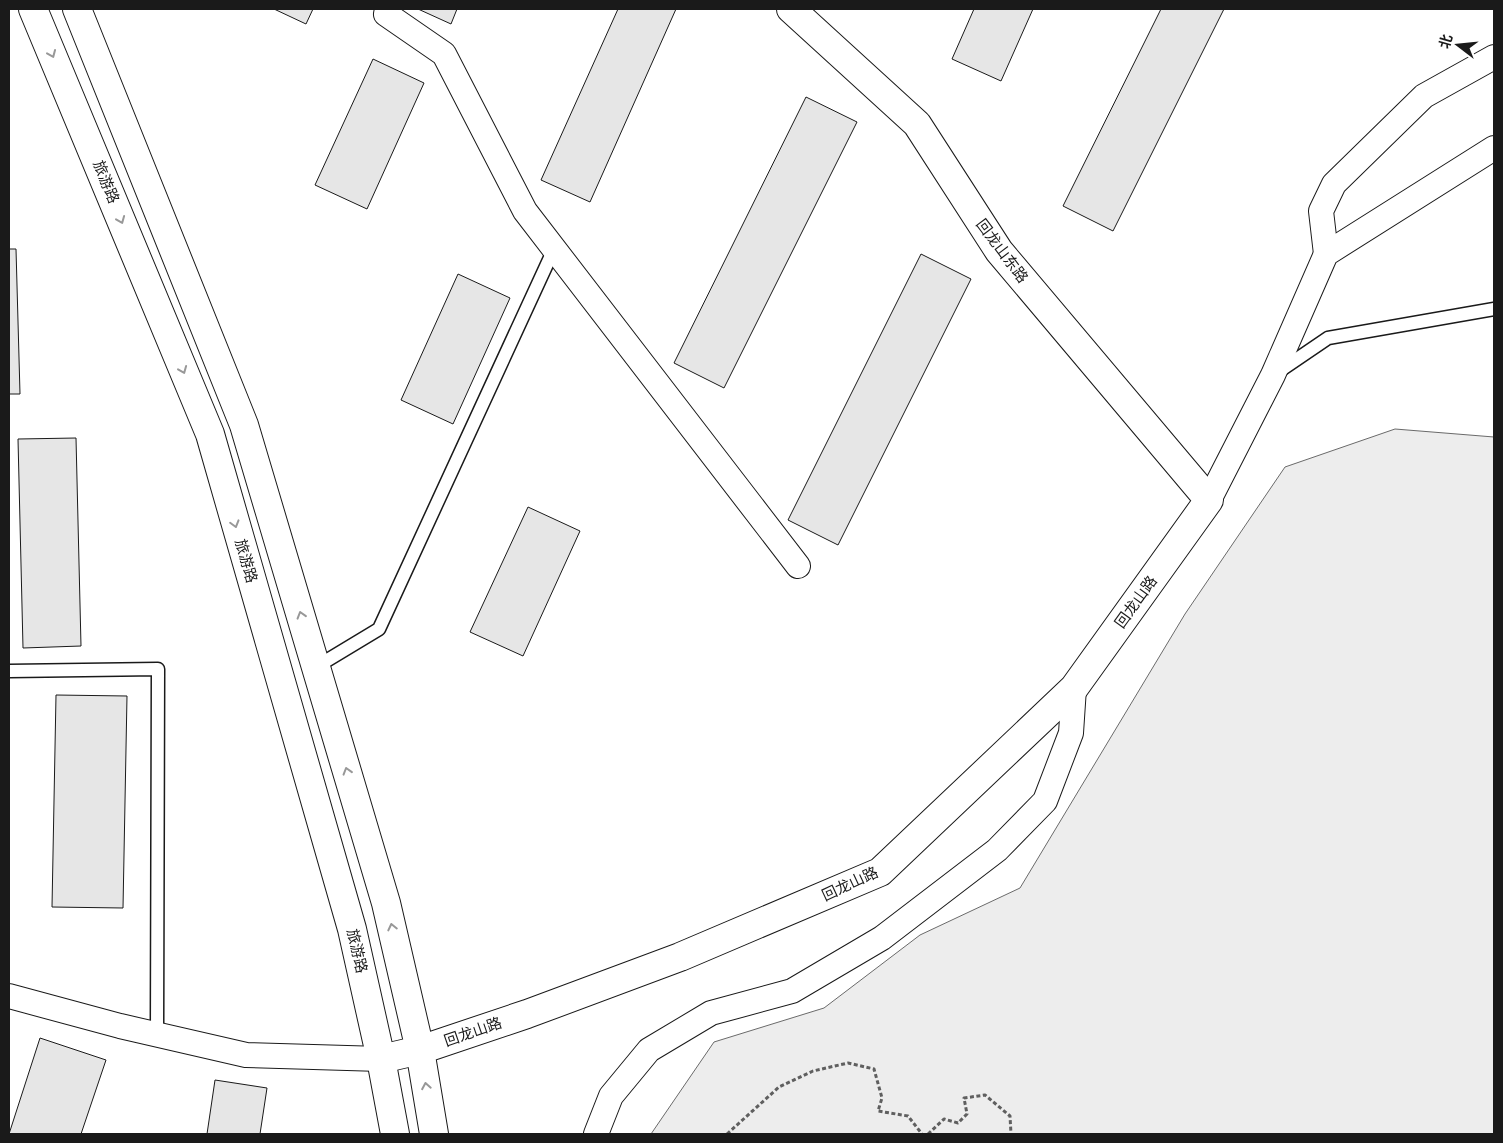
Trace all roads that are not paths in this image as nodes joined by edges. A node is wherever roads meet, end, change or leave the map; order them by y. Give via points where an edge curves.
1 (33, 9) edge
2 (77, 9) edge
3 (387, 9) edge
4 (791, 9) edge
5 (1494, 57) edge
6 (1494, 148) edge
7 (554, 249) junction
8 (1326, 254) junction
9 (1494, 309) edge
10 (1273, 375) junction
11 (1209, 500) junction
12 (798, 566) dead end
13 (316, 668) junction
14 (9, 671) edge
15 (1074, 688) junction
16 (9, 996) edge
17 (157, 1034) junction
18 (420, 1050) junction
19 (382, 1059) junction
20 (395, 1134) edge
21 (434, 1134) edge
22 (596, 1134) edge

1 -> 19 main road, 旅游路 via 210,434 352,929
13 -> 2 main road via 244,425
3 - 7 street via 386,14 444,54 525,211
4 - 11 main road, 回龙山东路 via 918,124 999,251
5 - 8 street via 1424,96 1334,184 1321,211
6 - 8 street
7 - 12 street
7 - 13 lane via 379,629
8 - 10 street
9 - 10 lane via 1328,338
10 - 11 street
11 - 15 main road, 回龙山路
18 -> 13 main road via 386,903
14 - 17 lane via 158,669
15 - 18 main road, 回龙山路 via 880,872 680,957
15 - 22 street via 1071,733 1045,801 997,850 882,938 792,991 711,1013 649,1050 611,1096
16 - 17 street
17 - 19 street via 246,1055
18 - 19 main road, 回龙山路
21 -> 18 main road
19 - 20 main road, 旅游路

